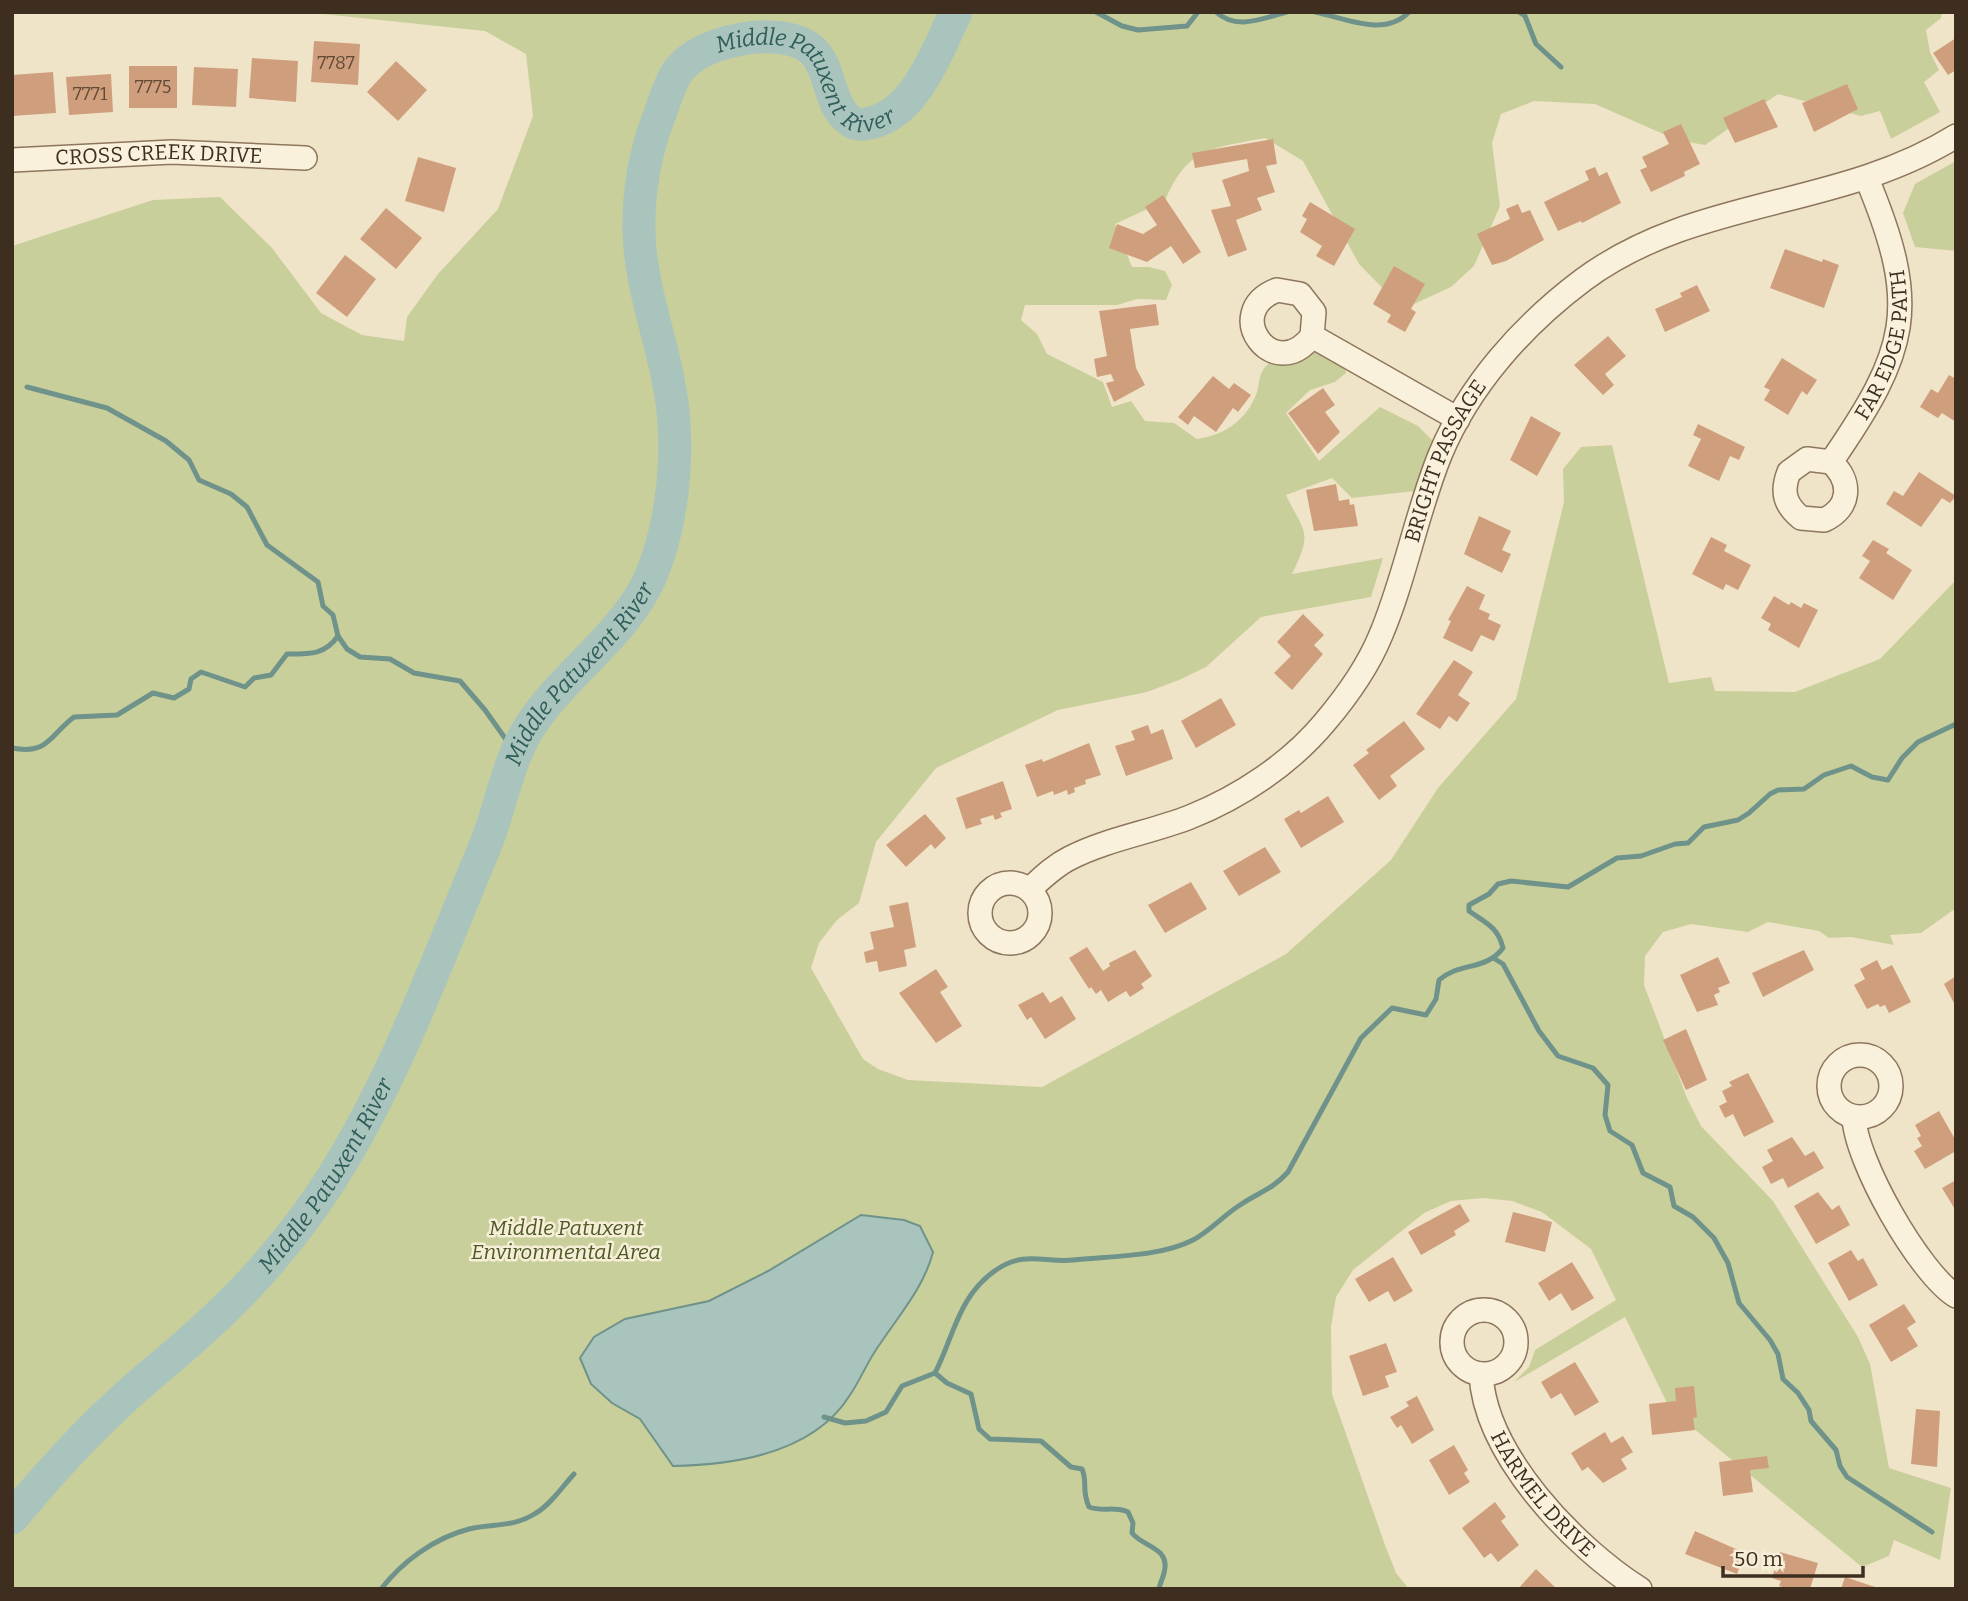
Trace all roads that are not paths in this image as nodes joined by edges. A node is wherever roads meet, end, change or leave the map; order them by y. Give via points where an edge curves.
1 (1956, 136) edge
2 (305, 158) dead end
3 (12, 160) edge
4 (1867, 179) junction
5 (1312, 335) dead end
6 (1458, 419) junction
7 (1830, 463) dead end
8 (1030, 889) dead end
9 (1854, 1117) dead end
10 (1956, 1296) edge
11 (1481, 1374) dead end
12 (1640, 1589) edge

1 - 4 street, BRIGHT PASSAGE
2 - 3 street, CROSS CREEK DRIVE via 172,152
4 - 6 street, BRIGHT PASSAGE via 1700,221 1612,261 1539,315 1482,381
4 - 7 street, FAR EDGE PATH via 1898,262 1898,327 1883,380
5 - 6 street
6 - 8 street, BRIGHT PASSAGE via 1423,502 1380,640 1323,725 1275,768 1218,805 1071,857
9 - 10 street via 1864,1160 1914,1250 1928,1271
11 - 12 street, HARMEL DRIVE via 1482,1398 1492,1423 1528,1483 1573,1537

